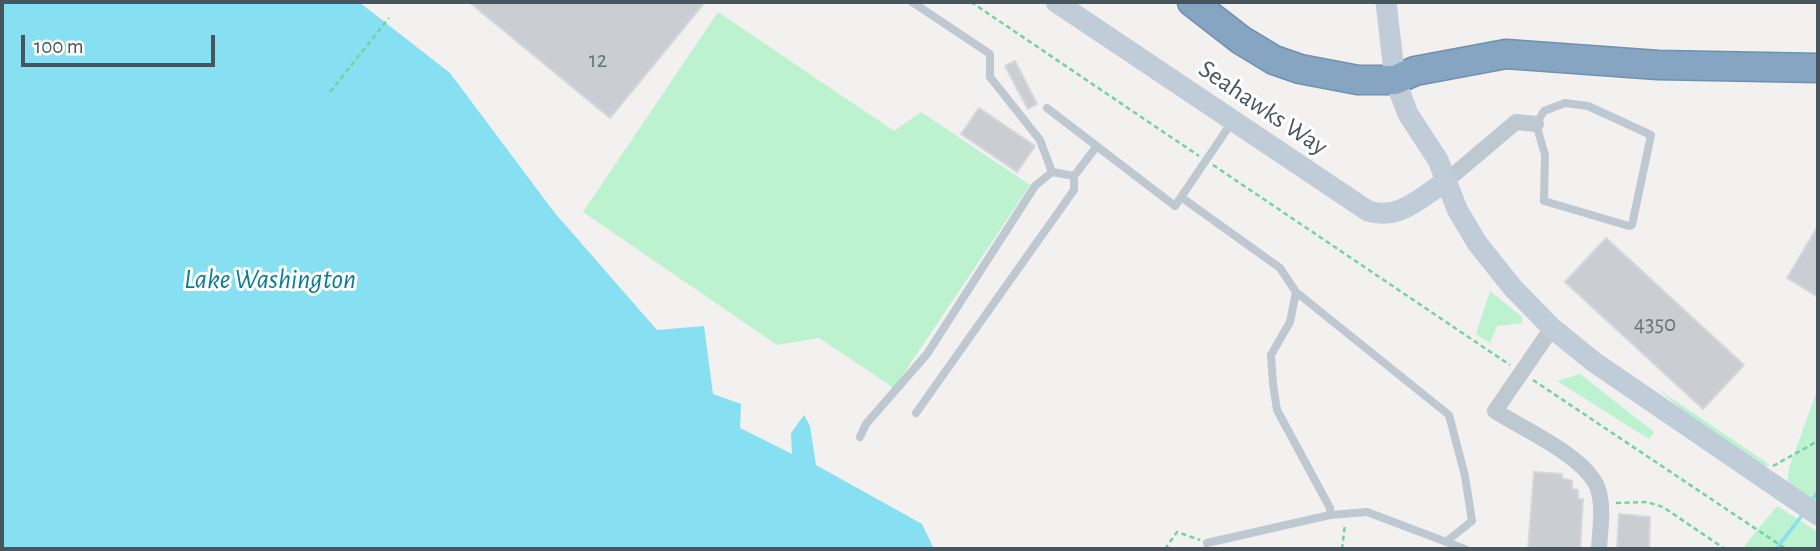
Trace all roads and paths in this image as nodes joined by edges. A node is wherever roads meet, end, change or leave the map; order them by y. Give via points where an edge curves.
1 (912, 2) edge
2 (971, 2) edge
3 (1056, 2) edge
4 (1192, 2) edge
5 (1386, 2) edge
6 (390, 18) dead end
7 (1818, 68) edge
8 (1395, 80) junction
9 (330, 92) dead end
10 (1047, 108) dead end
11 (1232, 121) junction
12 (1536, 124) junction
13 (1097, 146) junction
14 (1198, 155) dead end
15 (1211, 164) dead end
16 (1052, 172) junction
17 (1074, 176) junction
18 (1445, 182) junction
19 (1181, 197) junction
20 (1296, 292) junction
21 (1552, 327) junction
22 (1512, 366) dead end
23 (1530, 378) dead end
24 (915, 413) dead end
25 (860, 437) dead end
26 (1818, 441) edge
27 (1758, 474) junction
28 (1601, 504) junction
29 (1346, 513) junction
30 (1330, 515) junction
31 (1818, 515) edge
32 (1447, 541) junction
33 (1207, 543) joint
34 (1165, 549) edge
35 (1342, 549) edge
36 (1465, 549) edge
37 (1599, 549) edge
38 (1725, 549) edge
39 (1786, 549) edge

1 - 16 lane via 990,54 990,77 1040,140
2 - 14 path
3 - 11 street, Seahawks Way
4 - 8 highway via 1274,60 1330,75
5 - 8 street
6 - 9 path
7 - 8 highway via 1658,65 1506,54 1415,71
8 - 18 street
10 - 13 lane
11 - 18 street, Seahawks Way via 1358,205 1379,214 1403,210
11 - 19 lane
12 - 12 lane via 1545,155 1547,205 1632,225 1651,135 1588,106 1565,103 1544,111
12 - 18 street via 1516,122
13 - 17 lane
13 - 19 lane via 1175,206
15 - 22 path
16 - 17 lane
16 - 25 lane via 1035,186 927,354
17 - 24 lane via 1074,190
18 - 21 street via 1477,243
19 - 20 lane via 1280,268
20 - 30 lane via 1290,322 1271,355 1273,384 1277,410
20 - 32 lane via 1449,415 1472,521
21 - 27 street via 1594,362
21 - 28 street via 1494,411 1576,461 1589,473
23 - 39 path
26 - 27 path
27 - 31 street
28 - 37 street
28 - 38 path via 1647,502 1663,507
29 - 30 lane
29 - 32 lane via 1367,512
29 - 35 path
30 - 33 lane
32 - 36 lane
33 - 34 path via 1177,532

